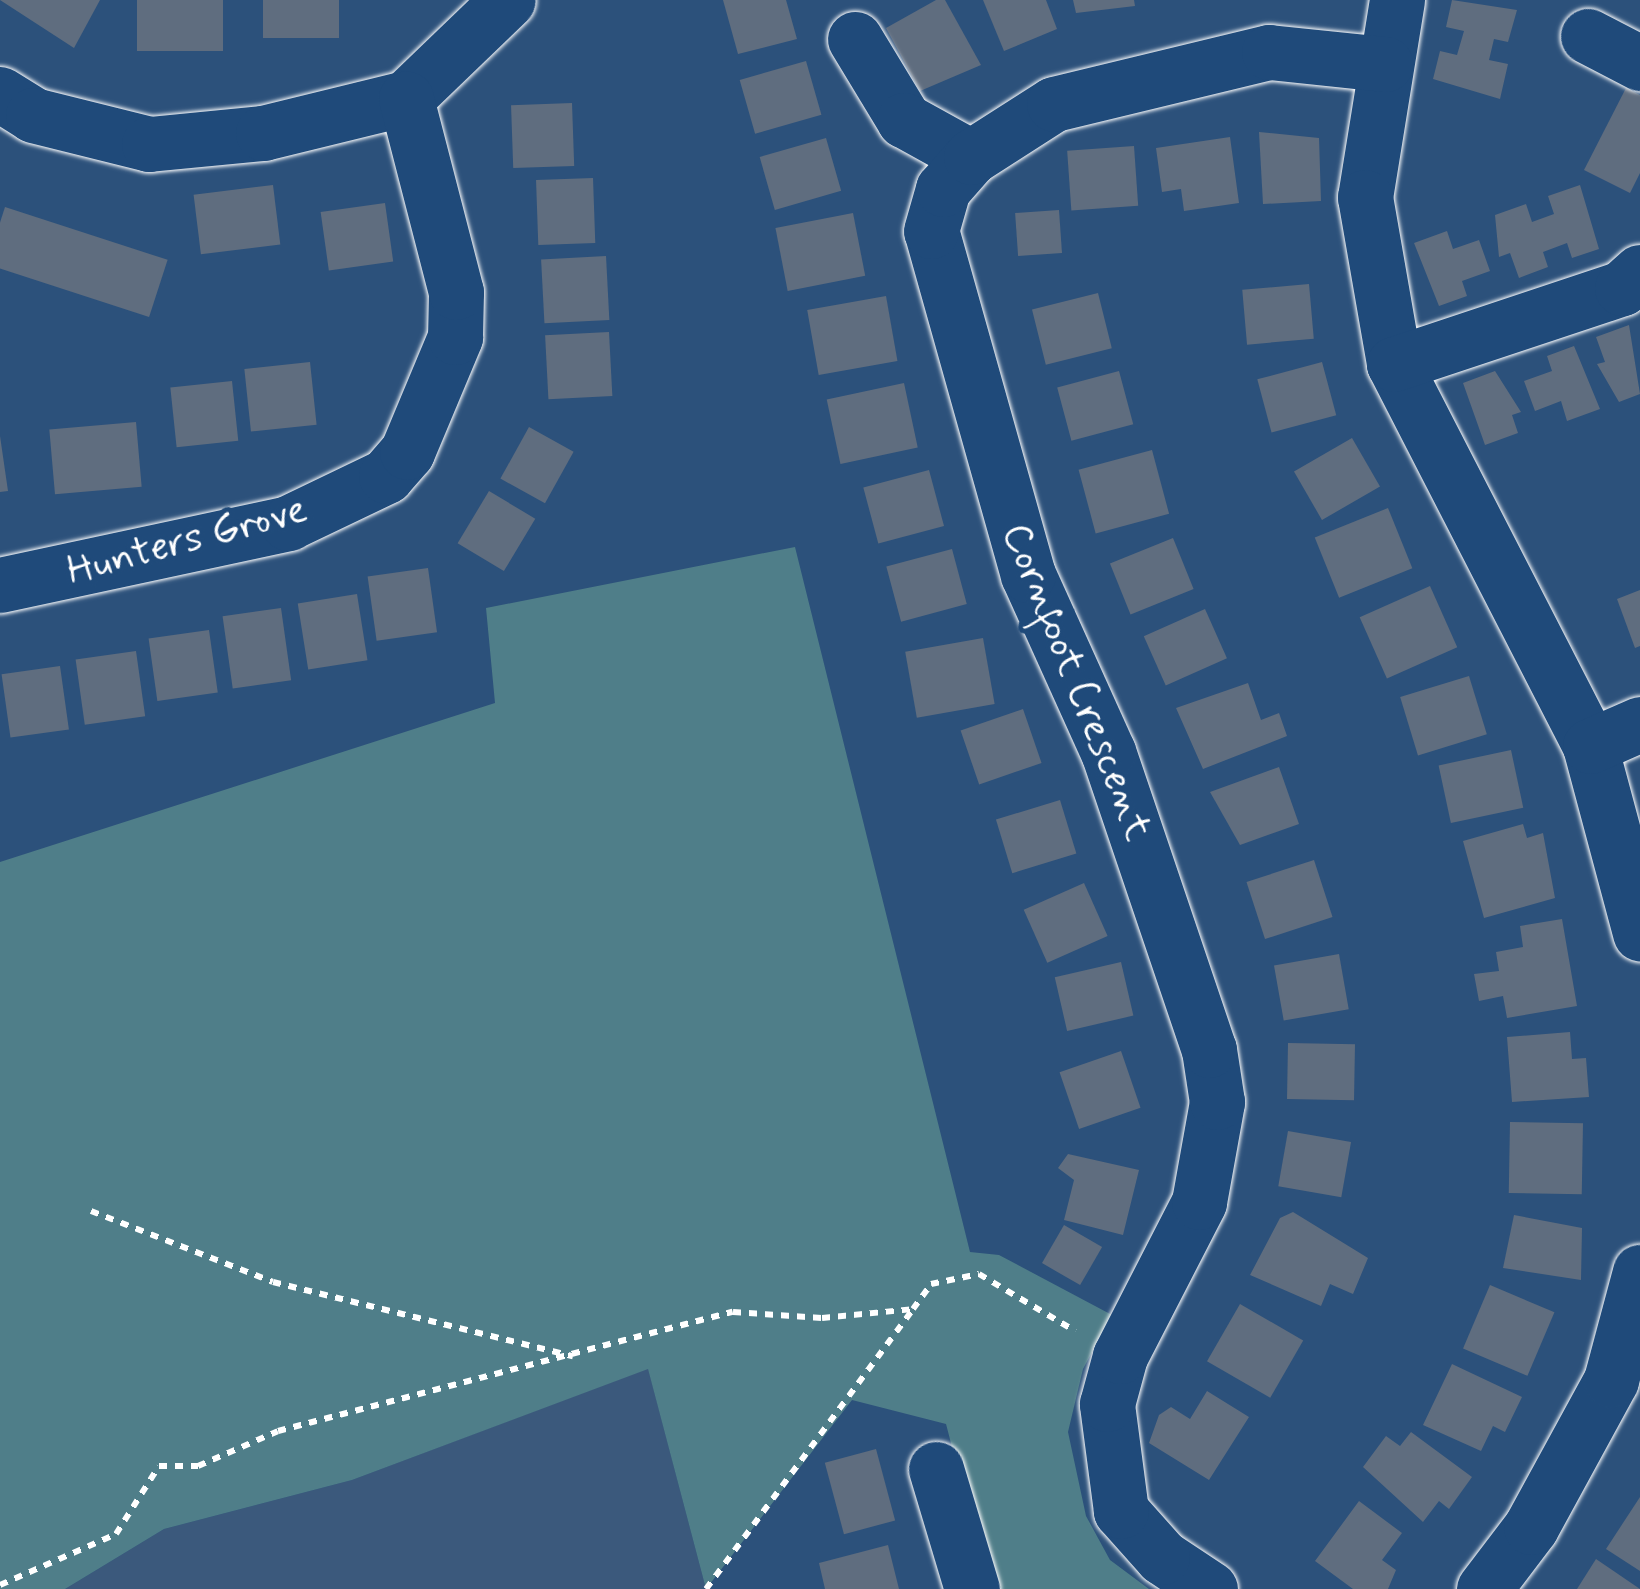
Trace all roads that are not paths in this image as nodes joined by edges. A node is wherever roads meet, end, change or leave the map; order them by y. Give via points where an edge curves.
1 (508, 0) edge
2 (1397, 0) edge
3 (1588, 36) dead end
4 (855, 39) dead end
5 (1640, 62) edge
6 (1385, 64) junction
7 (0, 94) edge
8 (406, 98) junction
9 (971, 157) junction
10 (1640, 272) edge
11 (1394, 364) junction
12 (0, 586) edge
13 (1640, 724) edge
14 (1590, 746) junction
15 (1640, 934) edge
16 (1640, 1272) edge
17 (936, 1470) dead end
18 (972, 1589) edge
19 (1210, 1589) edge
20 (1484, 1589) edge

1 - 8 street
2 - 6 street
3 - 5 street
4 - 9 street via 904,120
6 - 9 street, Cornfoot Crescent via 1270,52 1200,62 1054,104
6 - 11 street via 1365,197
7 - 8 street via 34,115 149,144 263,133
8 - 12 street, Hunters Grove via 456,292 454,337 407,452 386,476 288,522
9 - 19 street, Cornfoot Crescent via 943,189 931,231 942,284 1028,575 1108,752 1196,1001 1216,1102 1200,1202 1120,1356 1107,1404 1120,1511 1162,1557
10 - 11 street via 1622,288
11 - 14 street
13 - 14 street
14 - 15 street
16 - 20 street via 1611,1380 1532,1527
17 - 18 street

